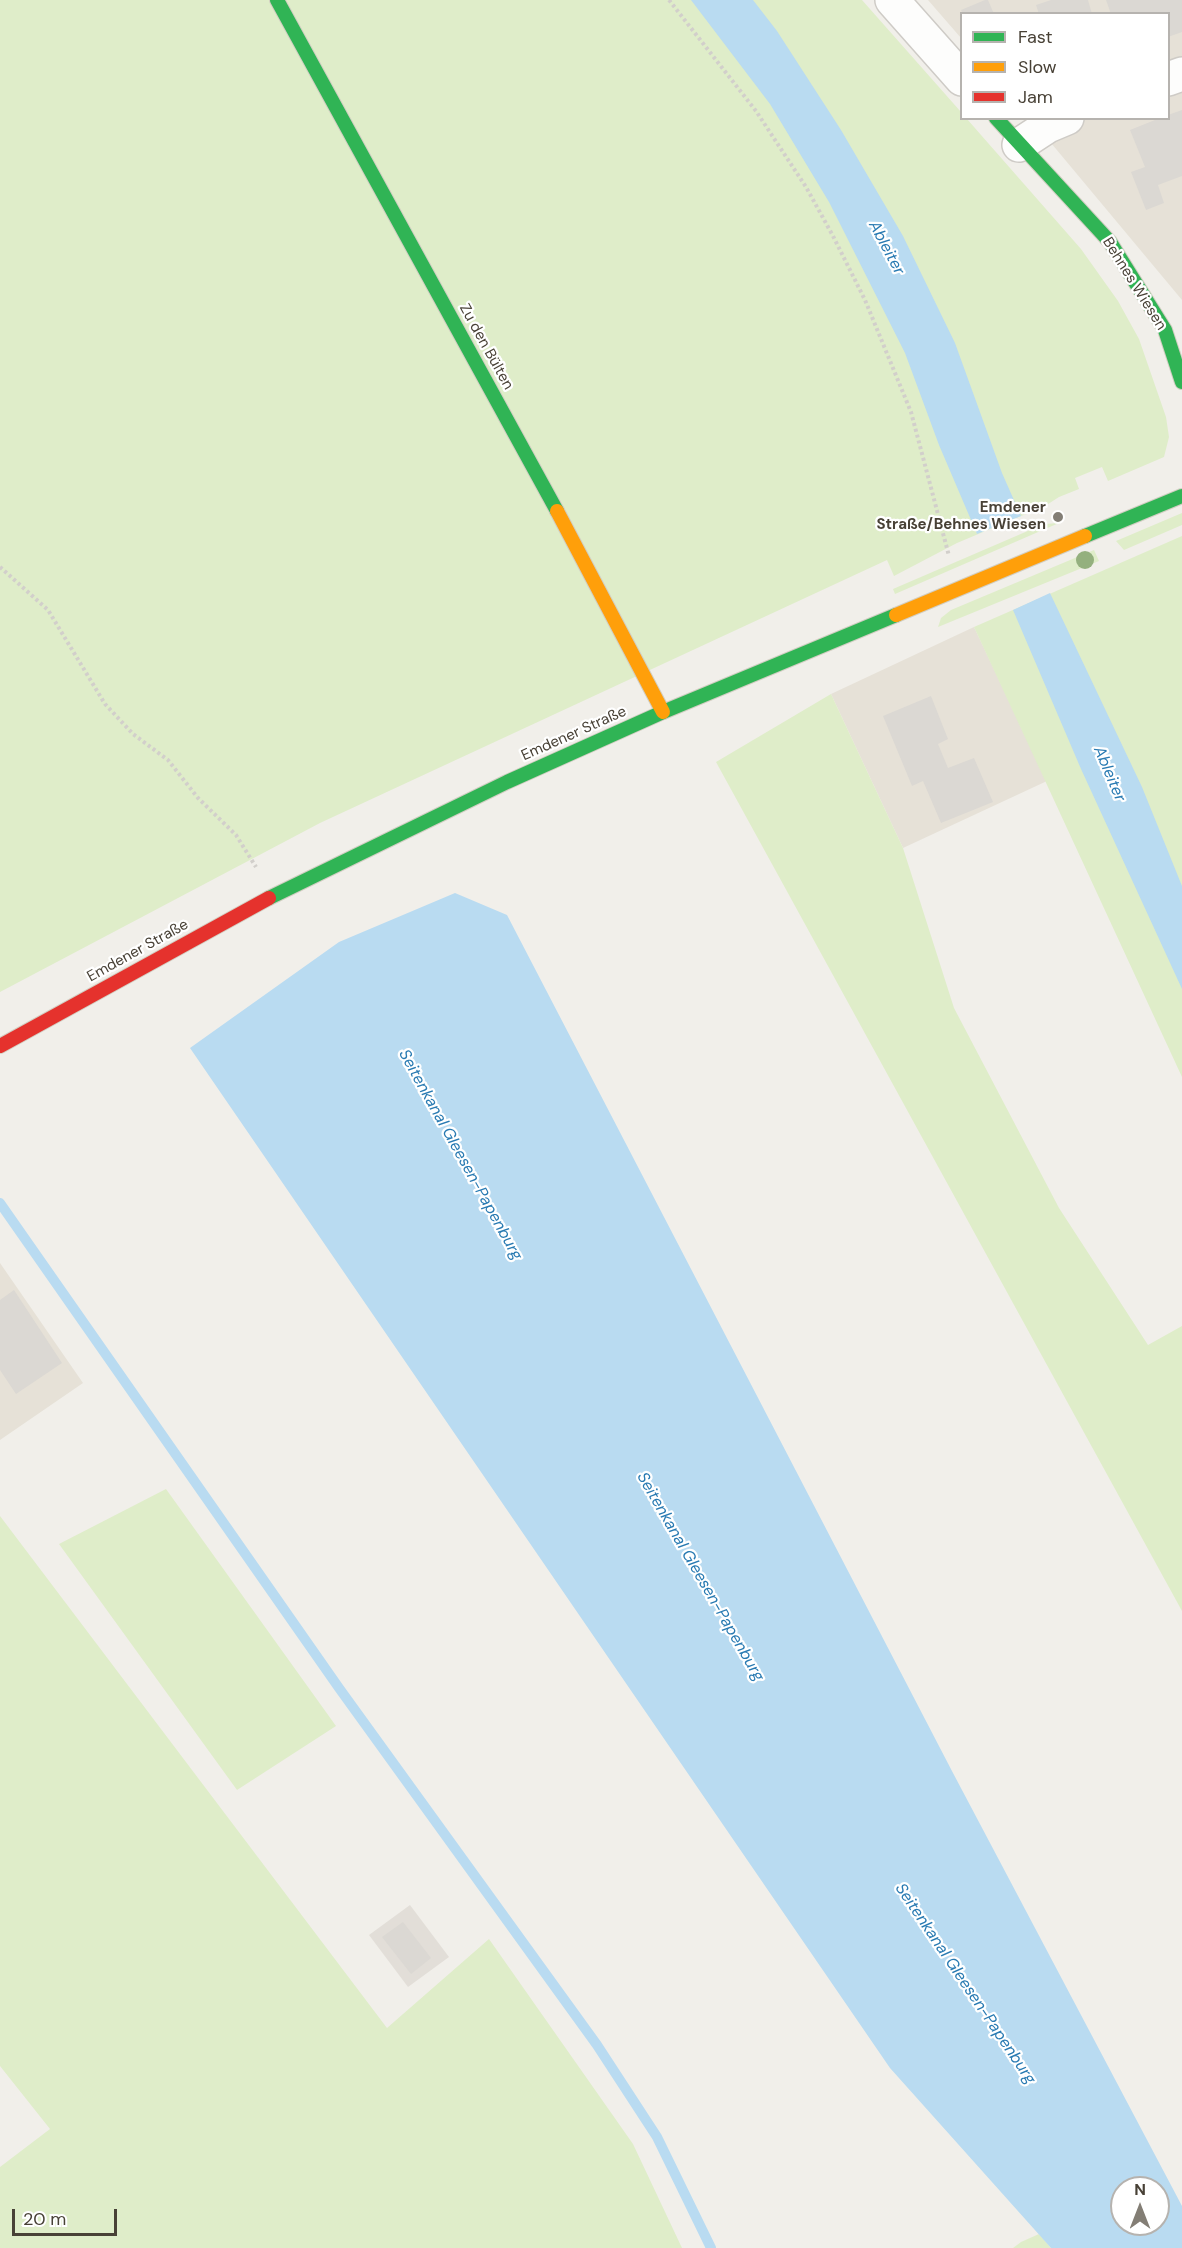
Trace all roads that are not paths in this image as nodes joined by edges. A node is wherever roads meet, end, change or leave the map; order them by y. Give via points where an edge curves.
1 (277, 0) edge
2 (892, 0) edge
3 (960, 77) edge
4 (998, 120) edge
5 (1062, 120) edge
6 (1019, 145) junction
7 (1182, 382) edge
8 (1182, 496) edge
9 (663, 712) junction
10 (0, 1046) edge

1 - 9 street, Zu den Bülten
2 - 3 street
4 - 6 street, Behnes Wiesen
5 - 6 street
6 - 7 street, Behnes Wiesen via 1110,242 1165,330
8 - 9 street, Emdener Straße
9 - 10 street, Emdener Straße via 507,782 274,896

